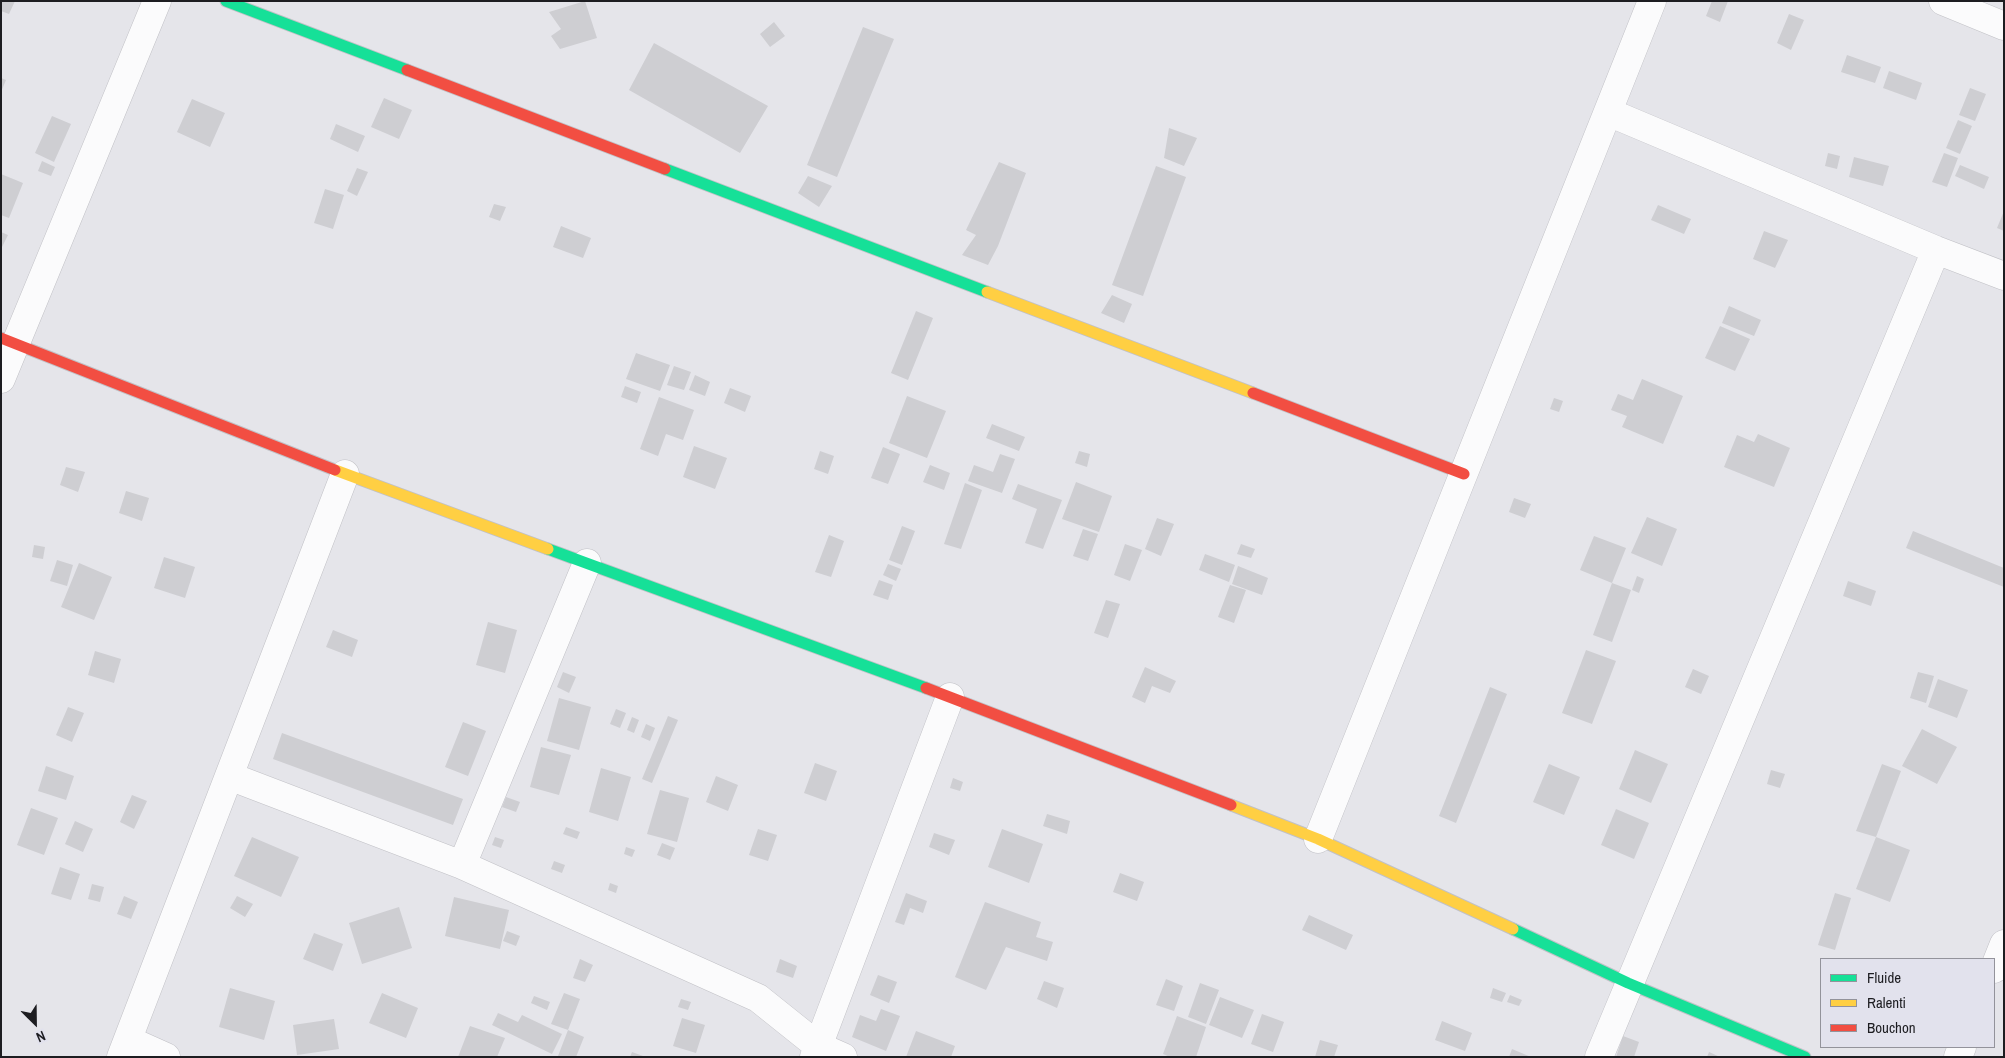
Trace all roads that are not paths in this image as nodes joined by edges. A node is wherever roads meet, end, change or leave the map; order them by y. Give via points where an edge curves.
1 (157, 1) edge
2 (226, 1) edge
3 (1652, 1) edge
4 (1942, 1) edge
5 (2004, 26) edge
6 (1608, 112) junction
7 (1936, 250) junction
8 (2004, 276) edge
9 (8, 341) edge
10 (1, 379) edge
11 (345, 474) junction
12 (1464, 474) junction
13 (586, 563) junction
14 (950, 697) junction
15 (229, 776) junction
16 (1318, 840) junction
17 (462, 865) junction
18 (2004, 944) edge
19 (1995, 966) edge
20 (1628, 983) junction
21 (124, 1048) edge
22 (816, 1052) edge
23 (166, 1057) edge
24 (843, 1057) edge
25 (1599, 1057) edge
26 (1804, 1057) edge

1 - 9 street
2 - 12 street
3 - 6 street
4 - 5 street
6 - 7 street
6 - 12 street
7 - 8 street
7 - 20 street
9 - 10 street
9 - 11 street
11 - 13 street
11 - 15 street
12 - 16 street
13 - 14 street
13 - 17 street
14 - 16 street
14 - 22 street
15 - 17 street
15 - 21 street
16 - 20 street
17 - 22 street via 758,998
18 - 19 street
20 - 25 street
20 - 26 street
21 - 23 street
22 - 24 street

